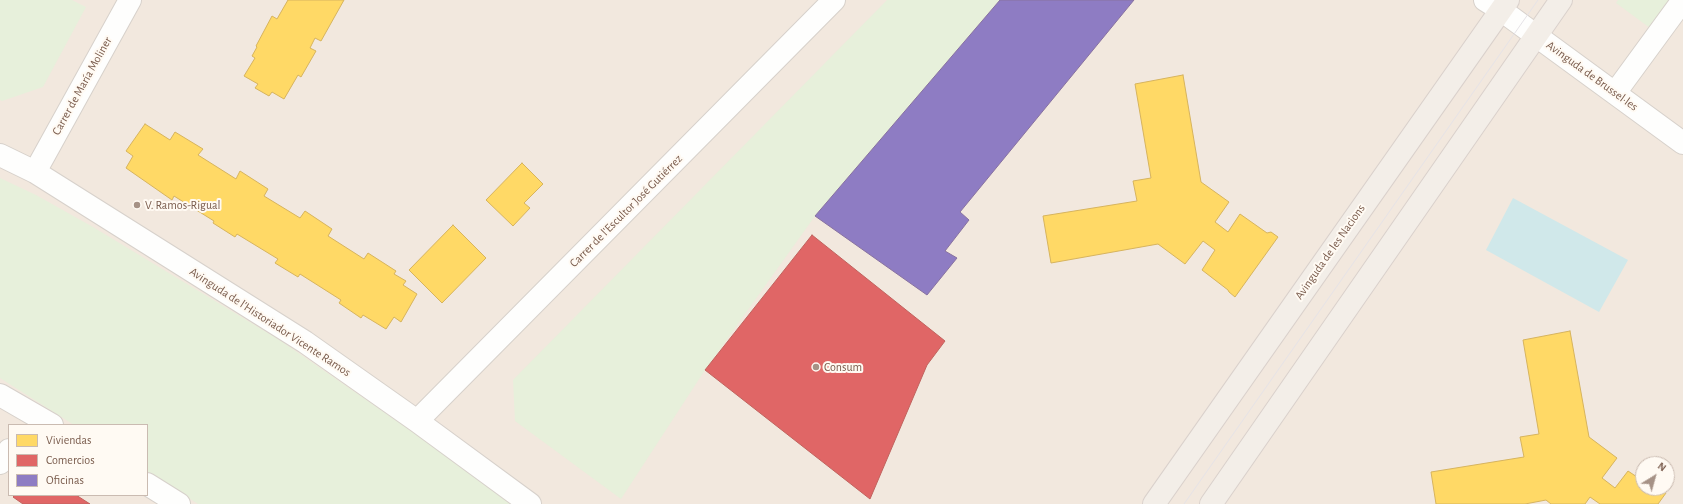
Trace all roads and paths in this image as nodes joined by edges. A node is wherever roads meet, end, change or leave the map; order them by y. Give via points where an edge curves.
1 (130, 0) edge
2 (834, 0) edge
3 (1561, 0) edge
4 (1683, 0) edge
5 (1498, 3) edge
6 (1536, 36) junction
7 (1615, 93) junction
8 (1683, 142) edge
9 (0, 155) edge
10 (35, 172) junction
11 (0, 395) edge
12 (38, 421) edge
13 (417, 421) junction
14 (8, 451) edge
15 (0, 463) edge
16 (148, 485) edge
17 (179, 504) edge
18 (530, 504) edge
19 (1154, 504) edge
20 (1211, 504) edge

1 - 10 street, Carrer de María Moliner
2 - 13 street, Carrer de l'Escultor José Gutiérrez
3 - 6 main road
4 - 7 street
5 - 6 street, Avinguda de Brussel·les
5 - 19 main road, Avinguda de les Nacions
6 - 7 street, Avinguda de Brussel·les
6 - 20 main road
7 - 8 street, Avinguda de Brussel·les
9 - 10 street, Avinguda de l'Historiador Vicente Ramos
10 - 13 street, Avinguda de l'Historiador Vicente Ramos via 305,342
11 - 12 street
13 - 18 street, Avinguda de l'Historiador Vicente Ramos
14 - 15 street
16 - 17 street

